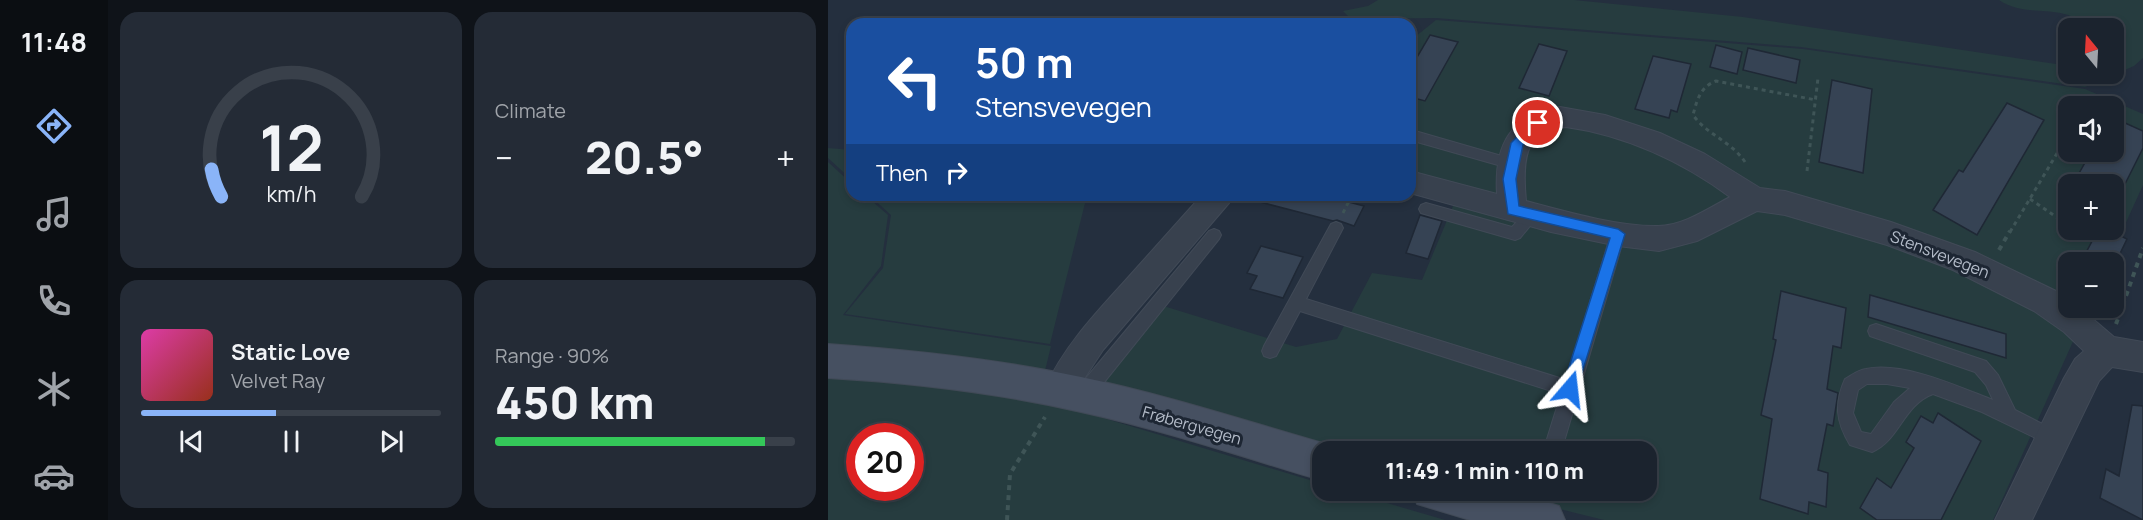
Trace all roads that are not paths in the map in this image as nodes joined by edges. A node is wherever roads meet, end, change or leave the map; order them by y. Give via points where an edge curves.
1 (1416, 136) edge
2 (1512, 164) junction
3 (1416, 184) edge
4 (1754, 199) junction
5 (1214, 201) edge
6 (1426, 209) dead end
7 (1522, 212) junction
8 (1336, 228) dead end
9 (1618, 234) junction
10 (1214, 235) dead end
11 (1296, 303) junction
12 (1876, 331) dead end
13 (1270, 351) dead end
14 (2106, 351) junction
15 (2143, 357) edge
16 (828, 361) edge
17 (1930, 387) dead end
18 (1570, 389) junction
19 (1072, 392) junction
20 (2008, 414) junction
21 (2052, 438) junction
22 (1554, 441) edge
23 (1312, 459) edge
24 (1473, 501) edge
25 (1545, 520) edge
26 (2013, 520) edge

1 - 2 lane
2 - 4 street, Stensvevegen via 1517,143 1527,132 1538,123 1562,117 1603,124 1655,143 1733,183
2 - 7 street, Stensvevegen via 1510,179
3 - 7 street
4 - 9 street via 1687,232 1659,239
4 - 14 street, Stensvevegen via 1785,203 1891,234 1986,271 2045,301
5 - 19 street via 1092,340 1070,371
6 - 7 lane via 1515,234
7 - 9 street
8 - 11 lane
9 - 18 lane
10 - 19 lane via 1125,346
11 - 13 lane
11 - 18 lane
12 - 20 lane via 1980,366 1992,380
14 - 15 street
14 - 21 street via 2087,370
16 - 19 main road, Frøbergvegen via 885,364
17 - 20 lane via 1917,390 1892,418 1883,437 1872,443 1856,439 1845,421 1851,385 1864,376 1917,382
18 - 22 lane
19 - 23 main road, Frøbergvegen
20 - 21 lane
21 - 26 street
24 - 25 main road

